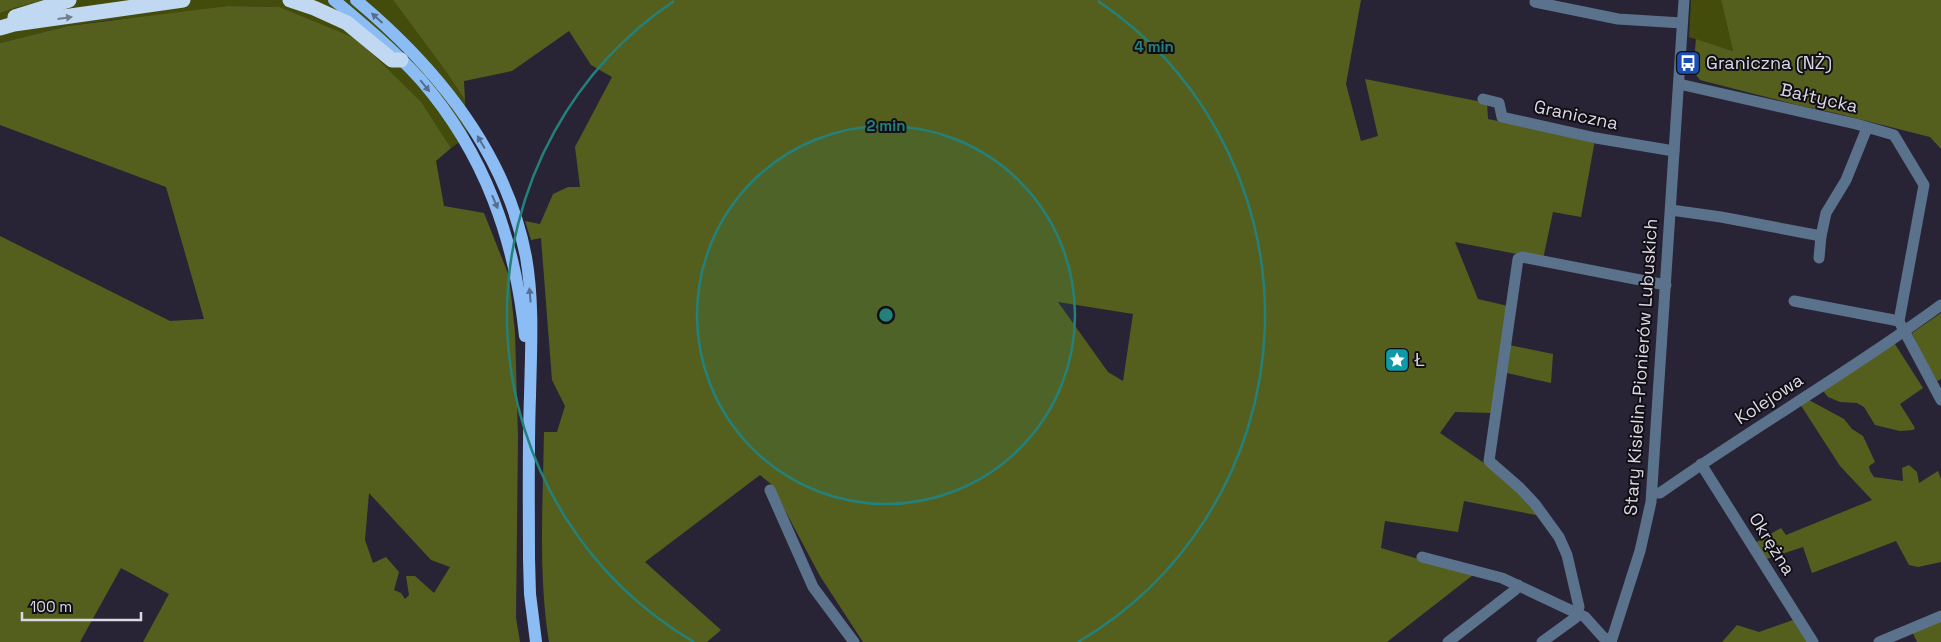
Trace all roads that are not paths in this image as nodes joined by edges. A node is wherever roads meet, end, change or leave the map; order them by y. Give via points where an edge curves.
1 (69, 0) edge
2 (183, 0) edge
3 (290, 0) edge
4 (334, 0) edge
5 (356, 0) edge
6 (1684, 0) edge
7 (1535, 2) dead end
8 (0, 22) edge
9 (1682, 24) junction
10 (0, 28) edge
11 (401, 60) junction
12 (1679, 84) junction
13 (1483, 99) dead end
14 (1867, 128) junction
15 (1674, 150) junction
16 (1671, 210) junction
17 (1821, 236) junction
18 (1819, 258) dead end
19 (1666, 285) junction
20 (1794, 301) dead end
21 (1941, 305) edge
22 (1902, 326) junction
23 (530, 396) junction
24 (1941, 400) edge
25 (1701, 464) junction
26 (770, 490) dead end
27 (1652, 493) junction
28 (1422, 557) dead end
29 (1518, 586) junction
30 (1577, 613) junction
31 (1941, 616) edge
32 (536, 642) edge
33 (854, 642) edge
34 (1448, 642) edge
35 (1542, 642) edge
36 (1611, 642) edge
37 (1813, 642) edge
38 (1879, 642) edge

1 - 8 highway
10 -> 2 highway
3 - 11 highway via 347,24 392,60
4 - 11 main road
23 -> 5 main road via 532,310 526,256 498,174 447,90 412,50
6 - 9 street, Stary Kisielin-Pionierów Lubuskich
7 - 9 street via 1618,19
9 - 12 street, Stary Kisielin-Pionierów Lubuskich
11 -> 23 main road via 425,86 461,136 498,210 517,277
12 - 14 street, Bałtycka
12 - 15 street, Stary Kisielin-Pionierów Lubuskich
13 - 15 street, Graniczna via 1499,103 1502,117 1596,138
14 - 17 street via 1846,180 1826,213
14 - 22 street, Bałtycka via 1894,135 1924,185
15 - 16 street, Stary Kisielin-Pionierów Lubuskich
16 - 17 street, Stary Kisielin-Pionierów Lubuskich
16 - 19 street, Stary Kisielin-Pionierów Lubuskich
17 - 18 street
19 - 27 street, Stary Kisielin-Pionierów Lubuskich
19 - 30 street via 1522,257 1518,260 1489,460 1535,504 1559,537 1567,555 1579,607
20 - 22 street
21 - 22 street, Kolejowa
22 - 24 street
22 - 25 street, Kolejowa
23 - 32 main road via 529,576
25 - 27 street, Kolejowa via 1660,493
25 - 37 street, Okrężna
26 - 33 street via 813,587
27 - 36 street, Stary Kisielin-Pionierów Lubuskich via 1646,530
28 - 29 street via 1497,576
29 - 30 street
29 - 34 street
30 - 35 street via 1575,618
30 - 36 street
31 - 38 street

